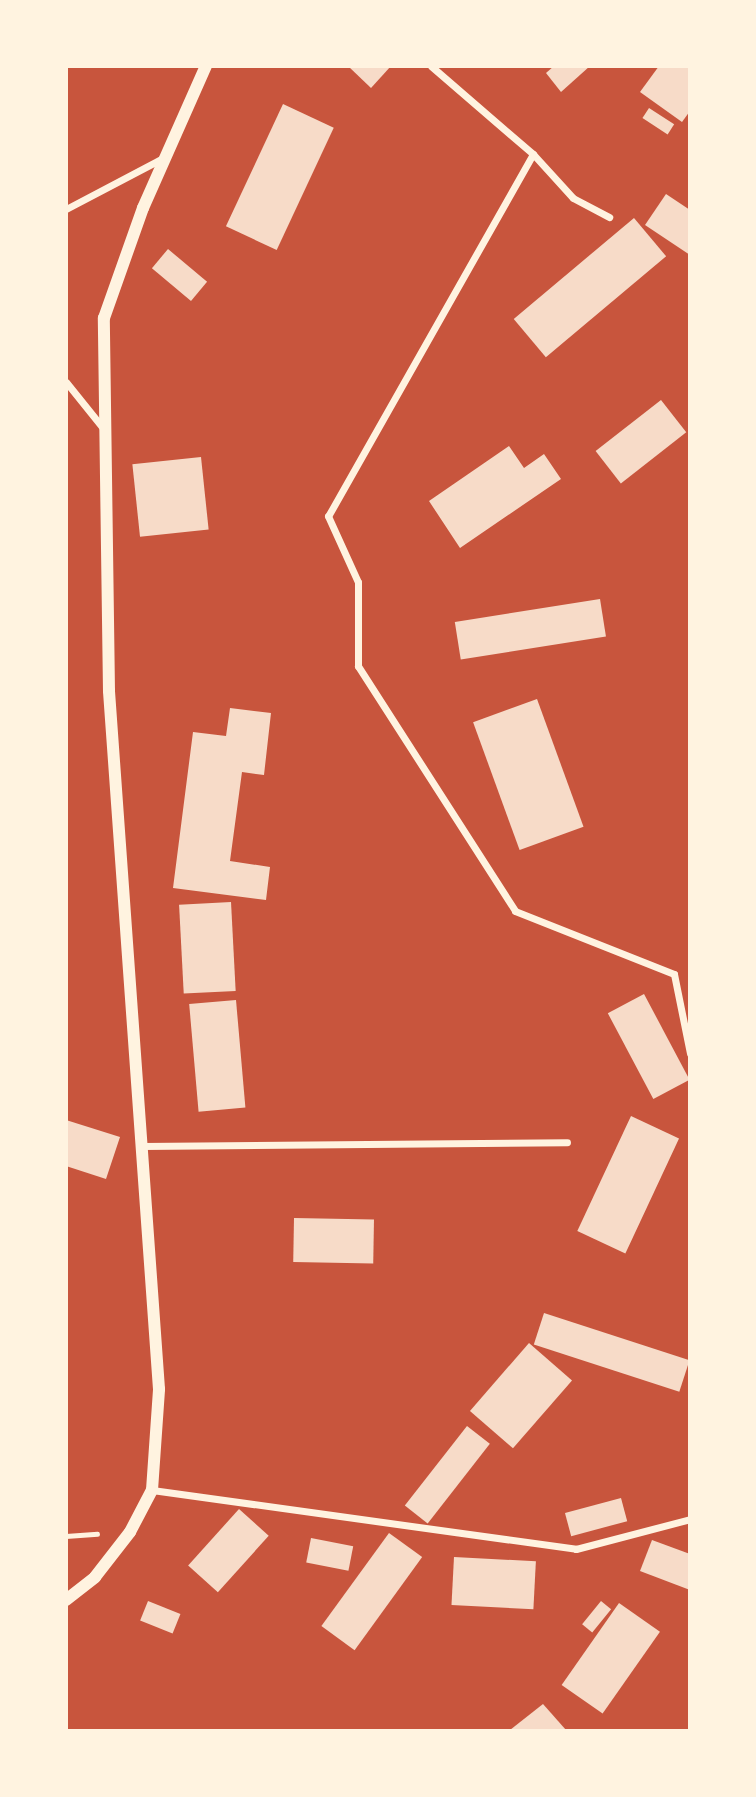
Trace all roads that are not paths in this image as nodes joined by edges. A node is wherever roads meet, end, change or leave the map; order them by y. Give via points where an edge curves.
1 (206, 66) edge
2 (431, 66) edge
3 (533, 154) junction
4 (166, 156) junction
5 (66, 209) edge
6 (609, 217) dead end
7 (66, 382) edge
8 (103, 428) junction
9 (690, 1053) edge
10 (567, 1142) dead end
11 (142, 1146) junction
12 (152, 1490) junction
13 (690, 1519) edge
14 (66, 1600) edge

1 - 4 street
2 - 3 street
3 - 6 street via 573,198
3 - 9 street via 328,516 358,582 358,666 515,911 674,974
4 - 5 street
4 - 8 street via 104,318
7 - 8 street
8 - 11 street via 109,691
10 - 11 street
11 - 12 street via 159,1389
12 - 13 street via 576,1549
12 - 14 street via 130,1532 95,1577

